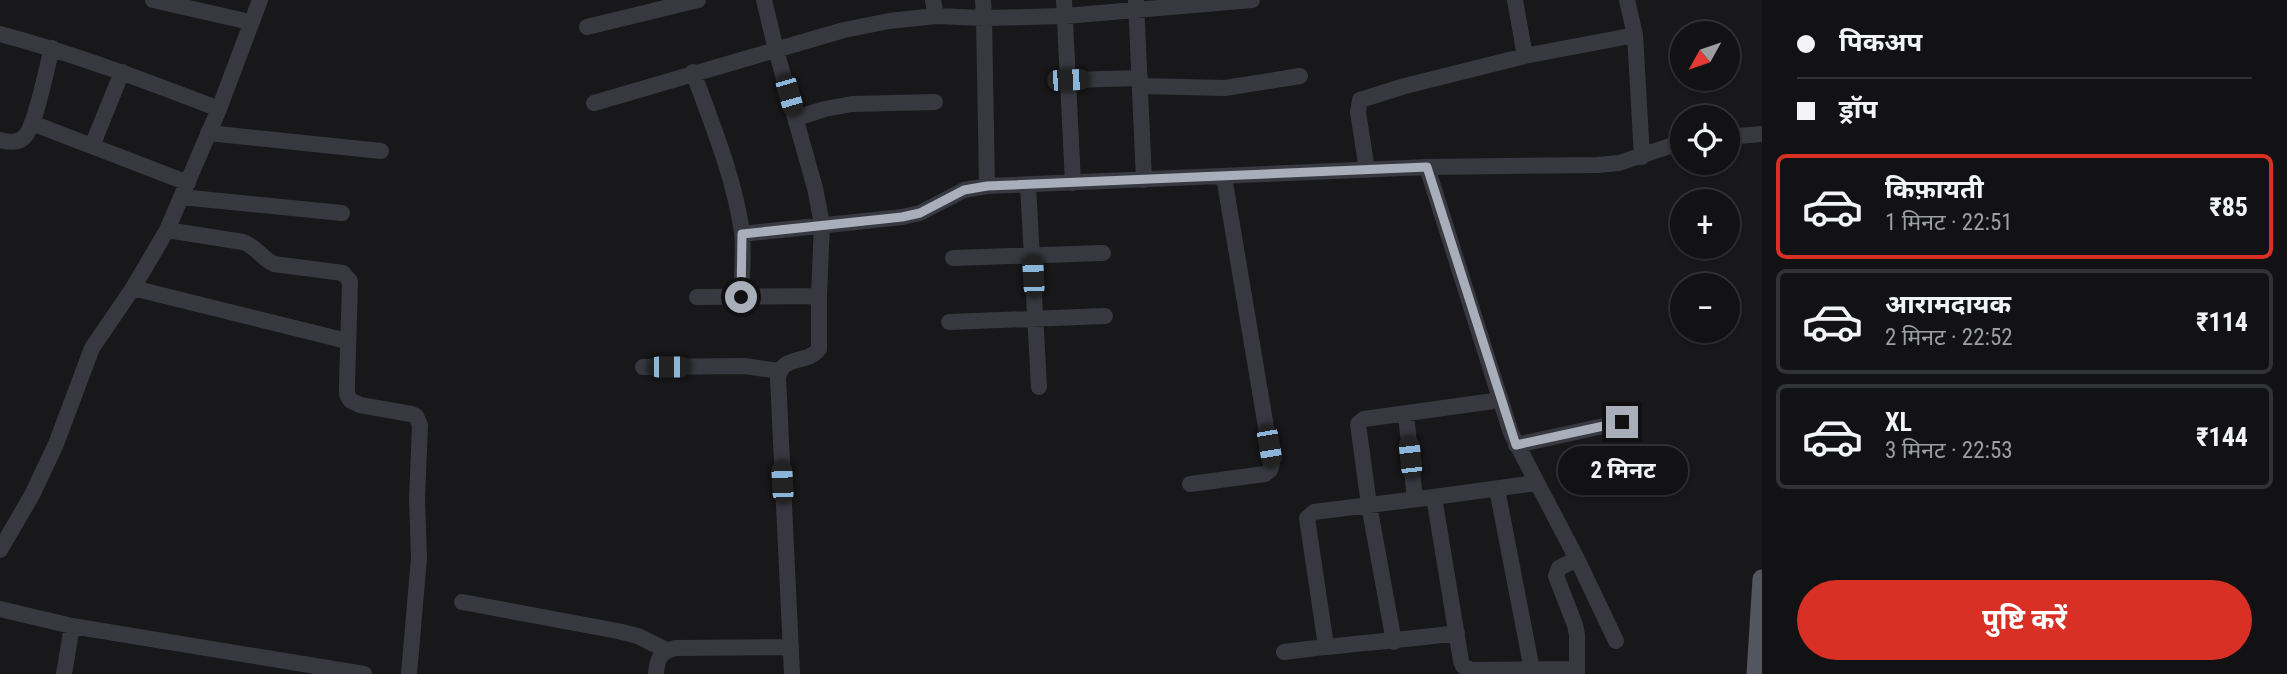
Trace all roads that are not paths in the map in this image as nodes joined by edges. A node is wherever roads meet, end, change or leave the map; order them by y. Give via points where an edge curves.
1 (153, 0) edge
2 (260, 0) edge
3 (698, 0) edge
4 (764, 0) edge
5 (984, 0) edge
6 (1252, 0) edge
7 (1515, 0) edge
8 (1627, 0) edge
9 (1137, 6) edge
10 (935, 8) edge
11 (1065, 8) edge
12 (984, 18) junction
13 (250, 22) junction
14 (587, 27) dead end
15 (0, 34) edge
16 (1635, 35) junction
17 (52, 48) junction
18 (776, 50) junction
19 (1525, 56) junction
20 (122, 72) junction
21 (693, 72) junction
22 (1300, 76) dead end
23 (1068, 80) junction
24 (1140, 82) junction
25 (935, 102) dead end
26 (594, 103) dead end
27 (219, 109) junction
28 (796, 118) junction
29 (32, 123) junction
30 (208, 133) junction
31 (1762, 134) edge
32 (1740, 135) edge
33 (0, 141) edge
34 (92, 146) junction
35 (1670, 146) edge
36 (381, 151) dead end
37 (1642, 157) junction
38 (1427, 167) junction
39 (1367, 170) junction
40 (1224, 177) junction
41 (1144, 180) junction
42 (1073, 183) junction
43 (1028, 185) junction
44 (987, 186) junction
45 (184, 190) junction
46 (342, 213) dead end
47 (822, 224) junction
48 (167, 230) junction
49 (742, 234) junction
50 (1103, 253) dead end
51 (1032, 256) junction
52 (953, 258) dead end
53 (133, 288) junction
54 (819, 296) junction
55 (697, 297) dead end
56 (741, 297) junction
57 (1105, 316) dead end
58 (1035, 318) junction
59 (949, 322) dead end
60 (347, 341) junction
61 (643, 367) dead end
62 (779, 371) junction
63 (1039, 387) dead end
64 (1501, 400) junction
65 (1406, 415) junction
66 (1622, 422) dead end
67 (1516, 445) junction
68 (1536, 483) junction
69 (1190, 484) dead end
70 (1497, 489) junction
71 (1434, 497) junction
72 (1415, 499) junction
73 (1369, 505) junction
74 (0, 550) edge
75 (1577, 559) junction
76 (1762, 579) edge
77 (462, 602) dead end
78 (0, 609) edge
79 (72, 626) junction
80 (1457, 633) junction
81 (1616, 641) dead end
82 (1394, 642) junction
83 (1326, 646) junction
84 (791, 647) junction
85 (666, 650) junction
86 (1284, 652) dead end
87 (69, 670) edge
88 (1524, 671) edge
89 (1577, 671) edge
90 (364, 674) edge
91 (409, 674) edge
92 (656, 674) edge
93 (792, 674) edge
94 (1756, 674) edge

1 - 13 street
2 - 13 street
3 - 14 street
4 - 18 street
5 - 12 street
6 - 9 street
7 - 19 street
8 - 16 street
9 - 11 street
9 - 24 street
10 - 12 street
10 - 18 street
11 - 12 street
11 - 23 street
12 - 44 street
13 - 27 street
15 - 17 street
16 - 19 street
16 - 37 street
17 - 20 street
17 - 29 street
18 - 21 street
18 - 28 street
19 - 39 street via 1360,100
20 - 27 street
20 - 34 street
21 - 26 street
21 - 49 street via 722,151
22 - 24 street via 1225,88
23 - 24 street
23 - 42 street
24 - 41 street
25 - 28 street via 852,104
27 - 30 street
28 - 47 street
29 - 33 street via 17,142
29 - 34 street
30 - 36 street
30 - 45 street
31 - 32 street
34 - 45 street
35 - 37 street
37 - 38 street via 1598,165
38 - 39 street
38 - 64 street
39 - 40 street
40 - 41 street
40 - 69 street via 1272,463 1265,474
41 - 42 street
42 - 43 street
43 - 44 street
43 - 51 street
44 - 47 street via 964,190 920,213
45 - 46 street
45 - 48 street
47 - 49 street
47 - 54 street
48 - 53 street
48 - 60 street via 243,242 274,264 348,276
49 - 56 street
50 - 51 street
51 - 52 street
51 - 58 street
53 - 60 street
53 - 74 street via 92,348 56,444
54 - 56 street
54 - 62 street via 819,349 814,356 790,361
55 - 56 street
57 - 58 street
58 - 59 street
58 - 63 street
60 - 91 street via 350,400 411,414 420,425 419,558
61 - 62 street via 745,366
62 - 84 street
64 - 65 street
64 - 67 street
65 - 72 street
65 - 73 street via 1364,419 1358,424
66 - 67 street
67 - 68 street
68 - 70 street
68 - 75 street
70 - 71 street
70 - 88 street
71 - 72 street
71 - 80 street
72 - 73 street
73 - 82 street
73 - 83 street via 1314,512 1307,518
75 - 81 street
75 - 89 street via 1559,568 1556,576 1575,625
76 - 94 main road
77 - 85 street via 618,631
78 - 79 street
79 - 87 street
79 - 90 street
80 - 82 street
80 - 88 street via 1466,669
82 - 83 street
83 - 86 street
84 - 85 street
84 - 93 street
85 - 92 street via 656,663
88 - 89 street

